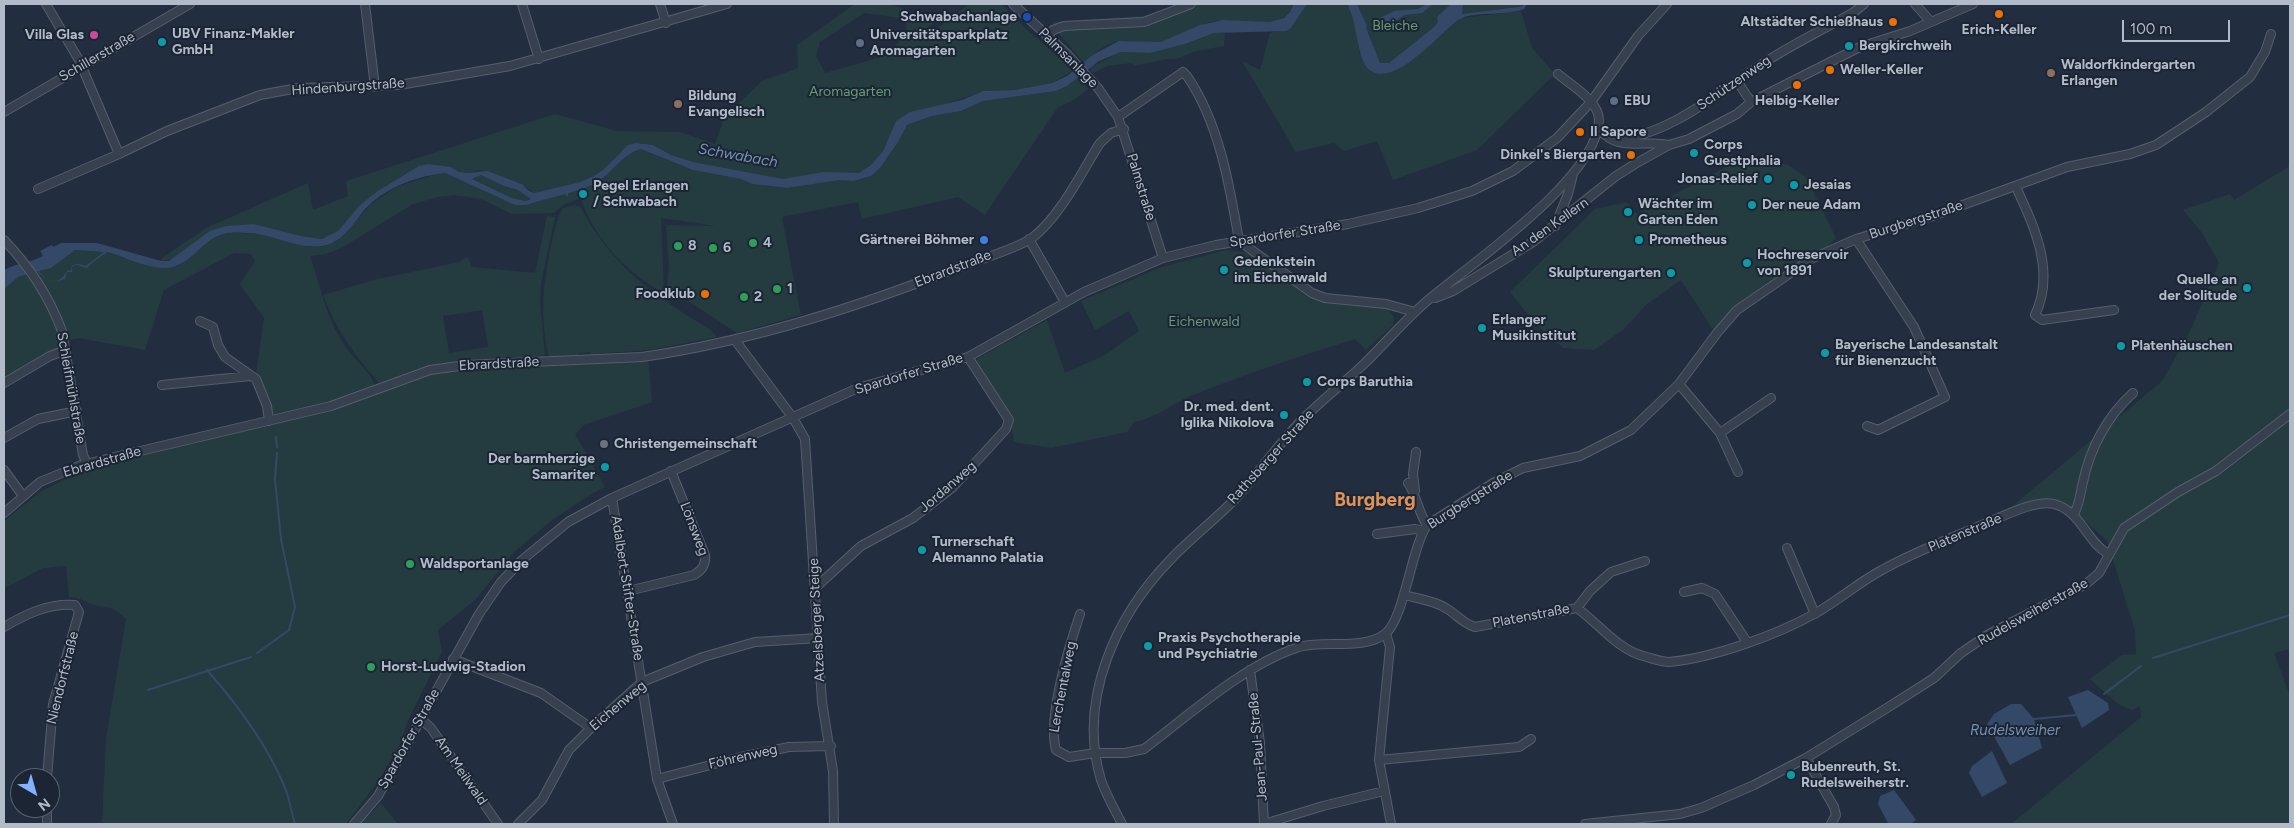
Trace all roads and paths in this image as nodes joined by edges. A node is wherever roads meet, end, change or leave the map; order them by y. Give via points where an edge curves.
1 (46, 4) edge
2 (190, 4) edge
3 (365, 4) edge
4 (522, 4) edge
5 (660, 4) edge
6 (727, 4) edge
7 (1013, 4) edge
8 (1191, 4) edge
9 (1667, 4) edge
10 (1864, 4) edge
11 (1914, 4) edge
12 (1974, 4) edge
13 (1931, 22) junction
14 (666, 23) junction
15 (2271, 34) dead end
16 (1047, 36) junction
17 (539, 59) junction
18 (81, 66) junction
19 (1558, 74) dead end
20 (1738, 81) junction
21 (375, 87) junction
22 (1591, 102) junction
23 (1751, 102) junction
24 (4, 112) edge
25 (1118, 116) junction
26 (1124, 129) junction
27 (1598, 129) junction
28 (1608, 138) junction
29 (1669, 145) junction
30 (120, 154) junction
31 (1573, 174) junction
32 (2016, 187) junction
33 (38, 189) dead end
34 (1555, 227) junction
35 (1029, 239) junction
36 (1856, 239) junction
37 (4, 240) edge
38 (1239, 241) junction
39 (1163, 258) junction
40 (1065, 302) junction
41 (1426, 302) junction
42 (2114, 310) dead end
43 (1416, 312) junction
44 (200, 321) dead end
45 (735, 340) junction
46 (66, 350) junction
47 (968, 357) junction
48 (250, 376) junction
49 (4, 383) edge
50 (1679, 384) junction
51 (162, 385) dead end
52 (2133, 393) dead end
53 (1771, 398) dead end
54 (77, 412) junction
55 (2290, 414) edge
56 (793, 418) junction
57 (269, 421) junction
58 (1867, 426) dead end
59 (1720, 433) junction
60 (4, 438) edge
61 (1416, 452) dead end
62 (87, 464) junction
63 (4, 470) edge
64 (671, 471) junction
65 (1738, 472) dead end
66 (1408, 483) dead end
67 (1415, 493) junction
68 (23, 496) junction
69 (612, 498) junction
70 (4, 513) edge
71 (2074, 514) junction
72 (1425, 528) junction
73 (1377, 534) dead end
74 (1787, 548) dead end
75 (2108, 554) junction
76 (1645, 561) dead end
77 (815, 588) junction
78 (628, 591) junction
79 (1684, 592) dead end
80 (1404, 595) junction
81 (1577, 608) junction
82 (1080, 614) dead end
83 (1815, 614) junction
84 (4, 627) edge
85 (1386, 634) junction
86 (819, 638) junction
87 (1747, 642) junction
88 (453, 659) junction
89 (1250, 670) junction
90 (642, 682) junction
91 (421, 719) junction
92 (591, 728) junction
93 (1531, 740) dead end
94 (830, 746) junction
95 (1095, 753) junction
96 (1806, 758) junction
97 (1379, 760) junction
98 (48, 768) edge
99 (657, 779) junction
100 (1384, 791) junction
101 (354, 824) edge
102 (498, 824) edge
103 (518, 824) edge
104 (673, 824) edge
105 (834, 824) edge
106 (1122, 824) edge
107 (1264, 824) edge
108 (1391, 824) edge
109 (1585, 824) edge
110 (1831, 824) edge

1 - 18 street
2 - 18 street, Schillerstraße
3 - 21 street
4 - 17 street
5 - 14 street
6 - 14 street, Hindenburgstraße
7 - 16 street, Palmsanlage
8 - 16 street via 1148,21 1064,26
9 - 22 street, Spardorfer Straße via 1638,36
10 - 20 street, Schützenweg via 1772,57
11 - 13 street
12 - 13 street, An den Kellern
13 - 23 street, An den Kellern via 1860,47
14 - 17 street, Hindenburgstraße
15 - 32 street, Burgbergstraße via 2265,52 2250,77 2206,112 2156,145 2067,167
16 - 25 street, Palmsanlage via 1094,84
17 - 21 street, Hindenburgstraße
18 - 24 street, Schillerstraße
18 - 30 street
19 - 22 street
20 - 23 street
20 - 28 street, Schützenweg via 1719,96 1668,123 1632,136
21 - 30 street, Hindenburgstraße via 298,88 260,95 167,131
22 - 27 street via 1599,118
22 - 38 street, Spardorfer Straße via 1557,138 1530,160 1472,191 1418,208 1348,224
23 - 29 street, An den Kellern via 1737,114 1690,140
25 - 26 street, Palmstraße
25 - 38 street via 1183,72 1190,80 1219,143
26 - 35 street, Ebrardstraße via 1111,133 1100,143 1048,222
26 - 39 street, Palmstraße
27 - 28 street
27 - 31 street, Rathsberger Straße via 1586,156
28 - 29 street, An den Kellern via 1619,144 1653,142
29 - 34 street, An den Kellern via 1616,176
30 - 33 street, Hindenburgstraße
31 - 34 street
31 - 41 street, Rathsberger Straße via 1532,217
32 - 36 street, Burgbergstraße
32 - 42 street via 2040,247 2042,293 2035,315 2042,320
34 - 41 street, An den Kellern via 1453,291
35 - 40 street
35 - 45 street, Ebrardstraße via 832,313
36 - 50 street, Burgbergstraße via 1806,262 1737,310
36 - 58 street via 1914,328 1945,397 1878,430
37 - 46 street, Schleifmühlstraße via 24,260 56,314
38 - 39 street, Spardorfer Straße
38 - 43 street via 1312,293 1325,298 1386,304
39 - 40 street, Spardorfer Straße
40 - 47 street, Spardorfer Straße
41 - 43 street, Rathsberger Straße
43 - 95 street, Rathsberger Straße via 1368,361 1299,423 1234,500 1172,557 1142,590 1120,627 1104,667 1095,708
44 - 48 street via 213,327 225,357
45 - 56 street
45 - 57 street, Ebrardstraße via 642,356 446,367 414,374 331,406
46 - 49 street
46 - 54 street, Schleifmühlstraße
47 - 56 street, Spardorfer Straße via 858,388
47 - 77 street, Jordanweg via 1008,420 1006,429 953,487 913,518 861,546
48 - 51 street
48 - 57 street via 256,379 267,406
50 - 59 street
50 - 72 street, Burgbergstraße via 1631,430 1580,456 1523,468 1493,483
52 - 71 street via 2111,415 2098,441
53 - 59 street
54 - 60 street via 38,419
54 - 62 street, Schleifmühlstraße
55 - 75 street, Rudelsweiherstraße via 2216,471 2124,528
56 - 64 street, Spardorfer Straße
56 - 77 street, Atzelsberger Steige via 805,439
57 - 62 street, Ebrardstraße
59 - 65 street
61 - 67 street
62 - 68 street, Ebrardstraße via 40,482
63 - 68 street
64 - 69 street, Spardorfer Straße
64 - 78 street, Lönsweg via 706,562 694,575
66 - 67 street
67 - 72 street
68 - 70 street, Ebrardstraße
69 - 78 street, Adalbert-Stifter-Straße
69 - 88 street, Spardorfer Straße via 568,522 522,560 478,614
71 - 75 street, Platenstraße via 2092,541
71 - 83 street, Platenstraße via 2054,504 2043,503 2016,511 1882,570
72 - 73 street, Burgbergstraße
72 - 80 street, Burgbergstraße
74 - 83 street
75 - 96 street, Rudelsweiherstraße via 2099,574 2086,584 1989,634 1961,653 1934,678
76 - 81 street, Platenstraße via 1611,572
77 - 86 street, Atzelsberger Steige
78 - 90 street, Adalbert-Stifter-Straße
79 - 87 street via 1702,588 1715,594
80 - 81 street, Platenstraße via 1439,605 1464,623 1476,626
80 - 85 street, Burgbergstraße
81 - 87 street, Platenstraße via 1617,643 1641,656 1668,662
82 - 95 street, Lerchentalweg via 1058,701 1053,739 1056,750 1062,755
83 - 87 street, Platenstraße
84 - 98 street, Niendorfstraße via 50,606 66,604 78,608 53,704
85 - 89 street via 1372,641 1297,647
85 - 97 street via 1390,647
86 - 90 street, Eichenweg via 755,642 703,657
86 - 94 street, Atzelsberger Steige via 822,702
88 - 91 street, Spardorfer Straße
88 - 92 street via 541,693
89 - 95 street via 1144,748 1124,753
89 - 107 street, Jean-Paul-Straße via 1260,743
90 - 92 street, Eichenweg
90 - 99 street, Adalbert-Stifter-Straße
91 - 101 street, Spardorfer Straße via 378,796
91 - 102 street, Am Meilwald via 431,728
92 - 103 street, Eichenweg via 569,750 542,800
93 - 97 street via 1519,747
94 - 99 street, Föhrenweg via 789,747
94 - 105 street, Atzelsberger Steige
95 - 106 street, Rathsberger Straße via 1102,780
96 - 109 street, Rudelsweiherstraße via 1701,808 1680,814
96 - 110 street via 1834,807 1836,815
97 - 100 street
99 - 104 street, Adalbert-Stifter-Straße
100 - 107 street
100 - 108 street

